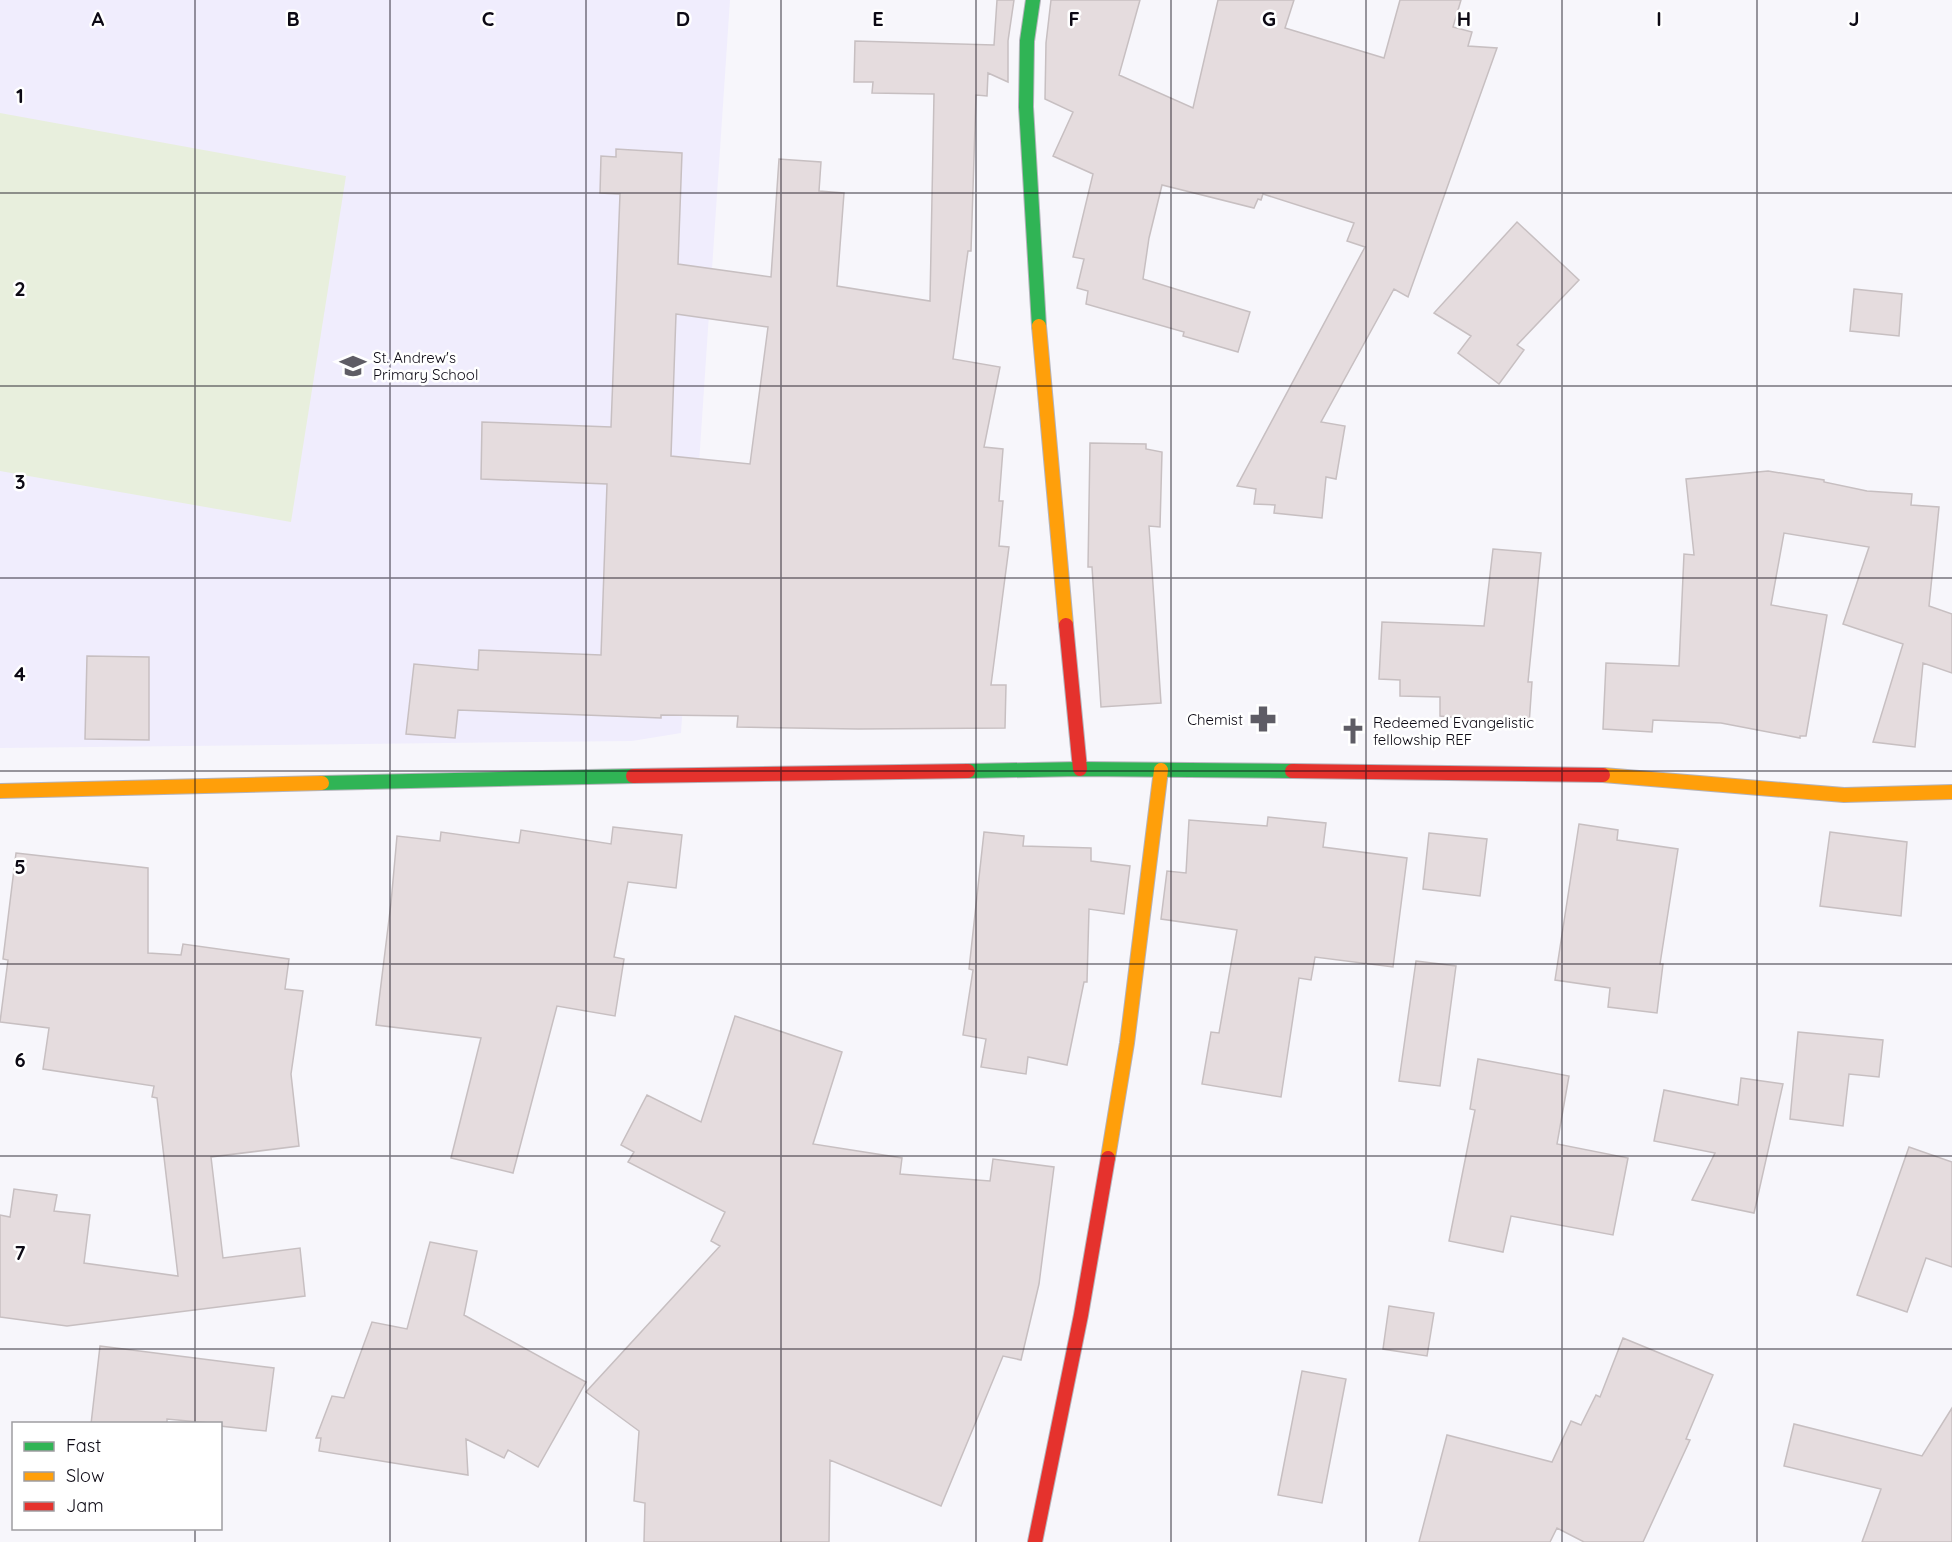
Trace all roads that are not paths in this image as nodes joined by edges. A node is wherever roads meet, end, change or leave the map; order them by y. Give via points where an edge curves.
1 (1033, 0) edge
2 (1080, 769) junction
3 (1161, 770) junction
4 (0, 791) edge
5 (1952, 792) edge
6 (1035, 1542) edge

1 - 2 street via 1027,41 1026,107 1034,272
2 - 3 street
2 - 4 street via 521,777
3 - 5 street via 1596,774 1844,795
3 - 6 street via 1127,1043 1081,1315

